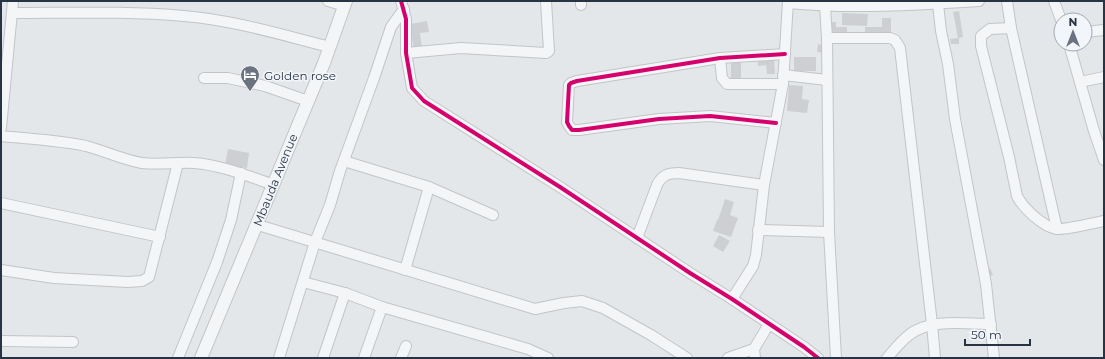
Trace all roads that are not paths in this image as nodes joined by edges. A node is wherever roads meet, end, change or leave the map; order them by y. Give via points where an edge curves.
1 (13, 1) edge
2 (328, 1) edge
3 (546, 1) edge
4 (979, 1) edge
5 (1007, 1) edge
6 (1054, 1) edge
7 (788, 2) edge
8 (346, 3) edge
9 (938, 4) junction
10 (402, 5) edge
11 (825, 6) junction
12 (1058, 12) edge
13 (13, 13) junction
14 (1011, 28) junction
15 (1104, 30) edge
16 (1093, 31) edge
17 (827, 38) junction
18 (330, 47) junction
19 (1071, 52) edge
20 (406, 53) junction
21 (785, 54) junction
22 (720, 58) junction
23 (1104, 77) edge
24 (204, 78) dead end
25 (783, 79) junction
26 (827, 80) junction
27 (1080, 82) junction
28 (308, 101) junction
29 (776, 124) junction
30 (1, 128) edge
31 (1099, 131) edge
32 (1, 136) edge
33 (344, 160) junction
34 (1104, 160) edge
35 (178, 163) junction
36 (241, 173) junction
37 (274, 185) junction
38 (764, 185) junction
39 (430, 187) junction
40 (1, 204) edge
41 (493, 215) dead end
42 (1104, 221) edge
43 (258, 225) junction
44 (1057, 229) junction
45 (758, 230) junction
46 (829, 232) junction
47 (160, 237) junction
48 (637, 238) junction
49 (315, 242) junction
50 (1, 270) edge
51 (405, 270) junction
52 (303, 282) junction
53 (345, 293) junction
54 (732, 299) junction
55 (382, 307) junction
56 (769, 324) junction
57 (932, 324) junction
58 (991, 324) junction
59 (1, 341) edge
60 (73, 342) dead end
61 (406, 346) dead end
62 (754, 353) edge
63 (529, 354) edge
64 (178, 358) edge
65 (201, 358) edge
66 (279, 358) edge
67 (323, 358) edge
68 (364, 358) edge
69 (401, 358) edge
70 (548, 358) edge
71 (688, 358) edge
72 (728, 358) edge
73 (818, 358) edge
74 (836, 358) edge
75 (887, 358) edge
76 (935, 358) edge
77 (994, 358) edge

1 - 13 street
2 - 8 street
3 - 20 street via 549,51 546,53 461,48
4 - 9 street
5 - 14 street
6 - 12 street
7 - 11 street
7 - 21 street
8 - 18 street, Mbauda Avenue
9 - 11 street
9 - 58 street via 955,119
10 - 20 street via 406,19
10 - 33 street via 391,27
11 - 17 street
13 - 18 street via 96,12 184,16 270,32
13 - 30 street
14 - 44 street
14 - 44 street via 990,29 981,36 981,46 1019,201 1030,213
15 - 16 street
17 - 26 street
17 - 57 street via 890,38 895,40 900,48
18 - 28 street, Mbauda Avenue
19 - 27 street
20 - 48 street via 412,88 424,101
21 - 22 street
21 - 25 street
22 - 25 street via 722,78 727,84
22 - 29 street via 571,83 567,122 572,130 659,119 710,116
23 - 27 street
24 - 28 street via 228,78 265,86
25 - 26 street
25 - 29 street
26 - 46 street
27 - 31 street
28 - 37 street, Mbauda Avenue
29 - 38 street
31 - 34 street
32 - 35 street via 86,146 142,163
33 - 39 street
33 - 49 street
35 - 36 street via 203,164
35 - 47 street
36 - 37 street
36 - 64 street via 231,220 217,262
37 - 43 street, Mbauda Avenue
38 - 45 street
38 - 48 street via 679,173 666,174 657,185
39 - 41 street
39 - 51 street
40 - 47 street
42 - 44 street
43 - 49 street
43 - 65 street, Mbauda Avenue
45 - 46 street
45 - 54 street via 753,266
46 - 74 street
47 - 50 street via 149,277 142,281 54,278
48 - 54 street
49 - 51 street
49 - 52 street
51 - 71 street via 535,309 582,301 603,308
52 - 53 street
52 - 66 street
53 - 55 street
53 - 67 street
54 - 56 street
55 - 63 street
55 - 68 street
56 - 62 street
56 - 73 street
57 - 58 street
57 - 75 street via 908,335
57 - 76 street
58 - 77 street
59 - 60 street
61 - 69 street
62 - 72 street
63 - 70 street

